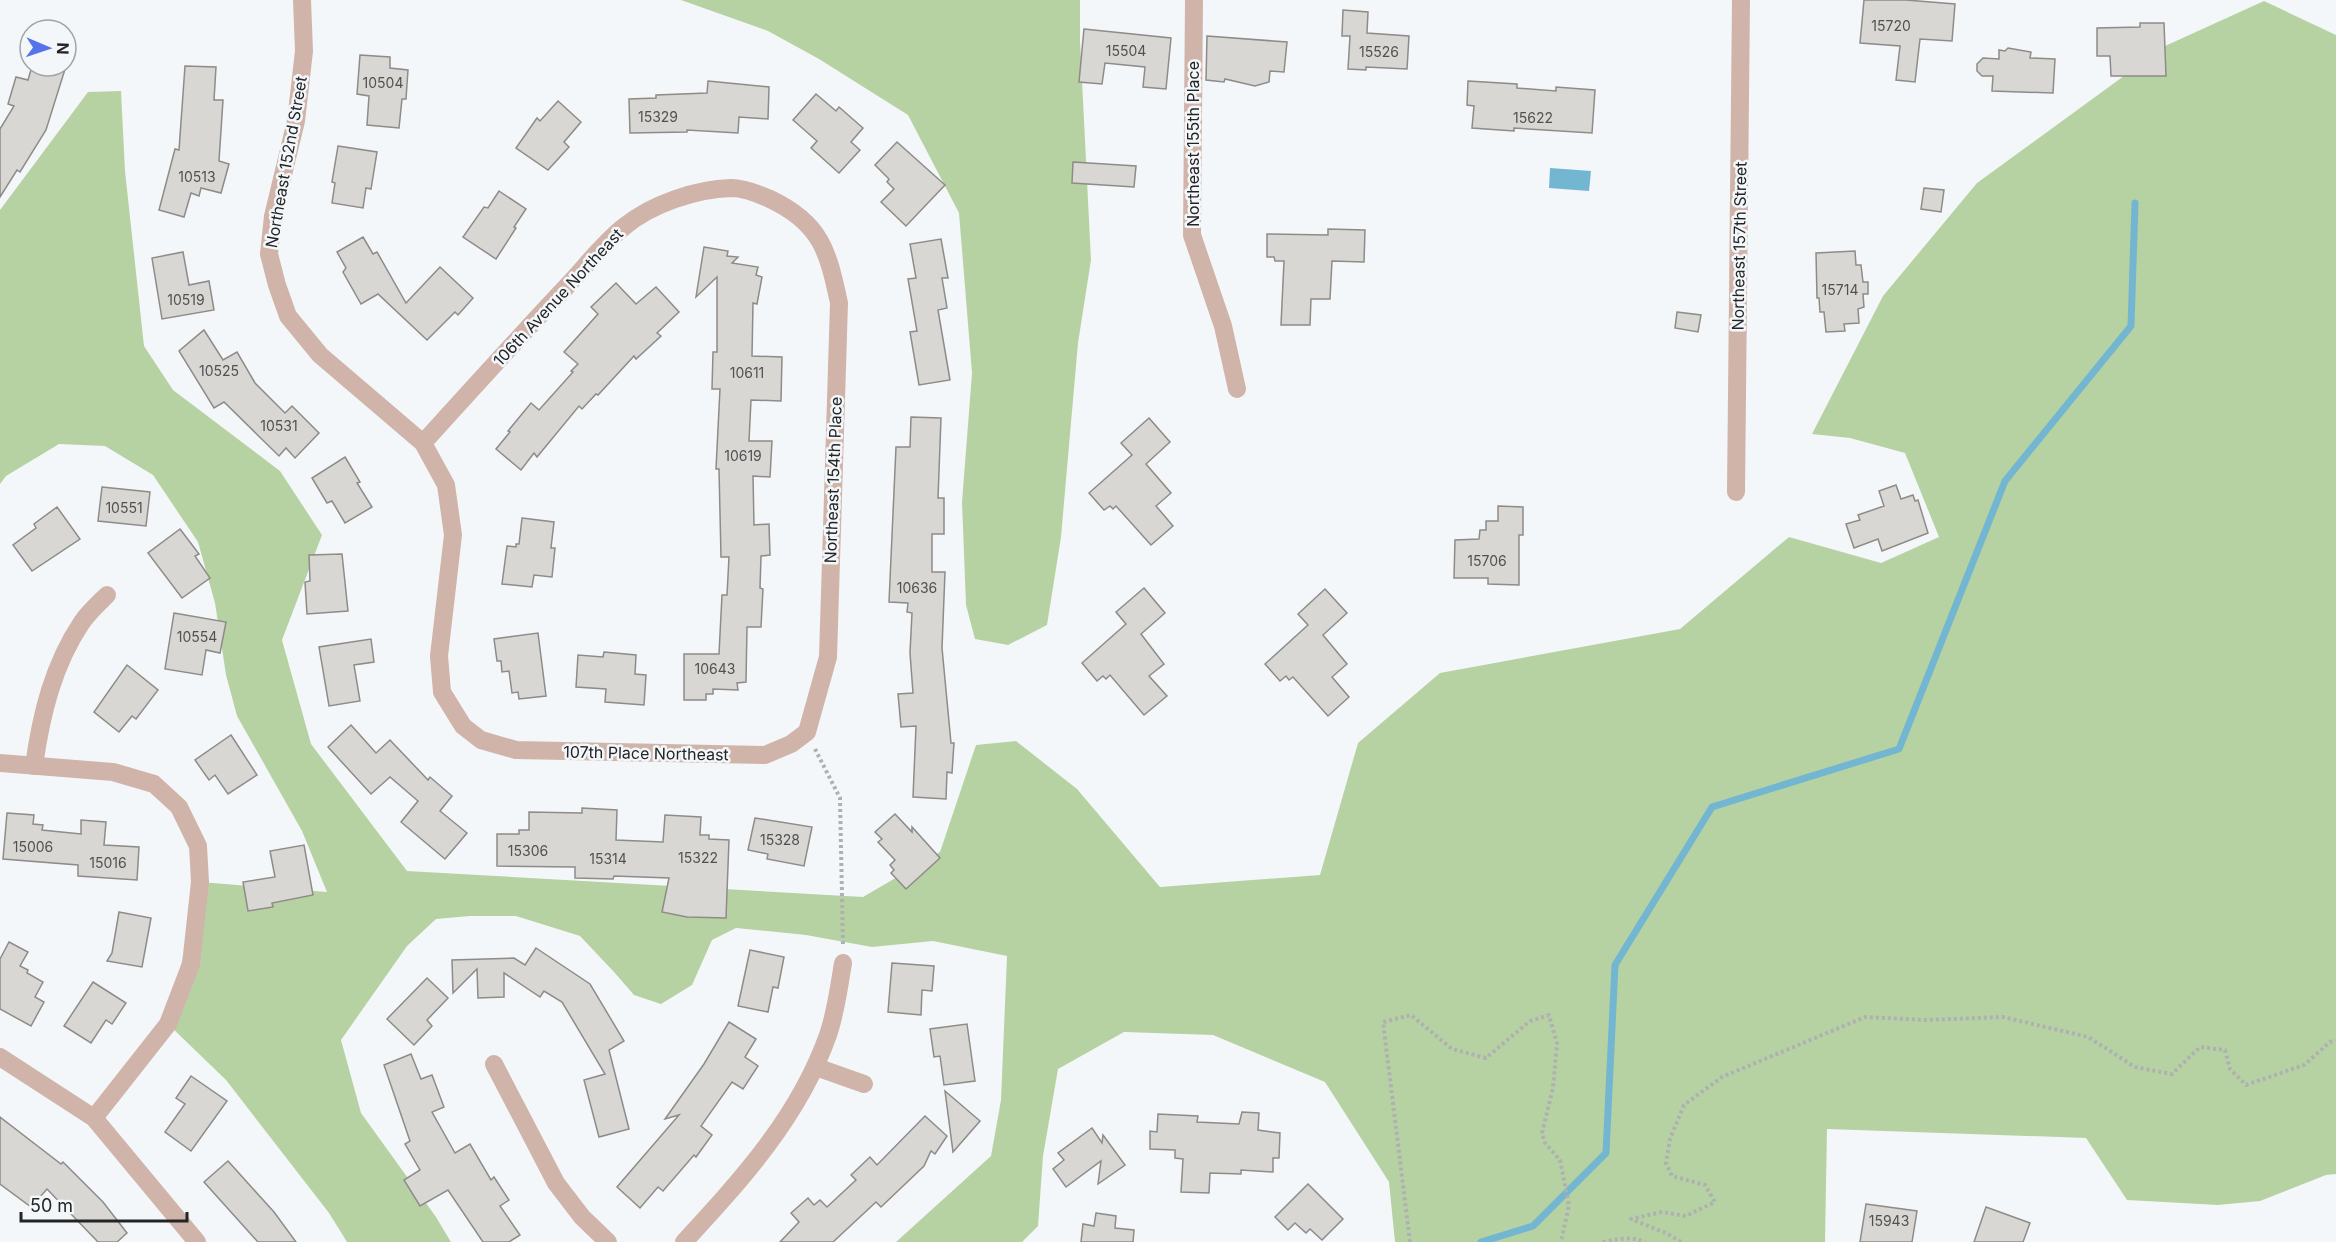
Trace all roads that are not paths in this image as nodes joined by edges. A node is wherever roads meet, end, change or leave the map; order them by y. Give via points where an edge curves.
1 (302, 0) edge
2 (1194, 0) edge
3 (1741, 0) edge
4 (814, 230) joint
5 (1238, 389) dead end
6 (423, 443) junction
7 (1736, 492) dead end
8 (107, 594) dead end
9 (807, 732) joint
10 (0, 763) edge
11 (34, 766) junction
12 (843, 963) road end
13 (0, 1057) edge
14 (494, 1064) dead end
15 (816, 1067) junction
16 (864, 1084) dead end
17 (94, 1118) junction
18 (197, 1242) edge
19 (608, 1242) edge
20 (684, 1242) edge

1 - 6 street, Northeast 152nd Street via 304,51 296,121 273,216 269,254 274,275 288,316 320,355
2 - 5 street, Northeast 155th Place via 1192,235 1223,326
3 - 7 street, Northeast 157th Street
4 - 6 street, 106th Avenue Northeast via 791,209 761,195 732,188 696,193 656,207 625,226
4 - 9 street, Northeast 154th Place via 831,261 839,303 828,657
6 - 9 street, 107th Place Northeast via 446,485 453,535 439,656 442,692 463,726 481,740 516,750 765,755
8 - 11 street via 83,621 62,658 40,721
10 - 11 street
11 - 17 street via 113,772 154,784 179,807 198,846 201,882 191,964 176,1004 168,1024
12 - 15 street via 829,1033
13 - 17 street
14 - 19 street via 556,1183
15 - 16 street
15 - 20 street via 795,1107 765,1150
17 - 18 street

